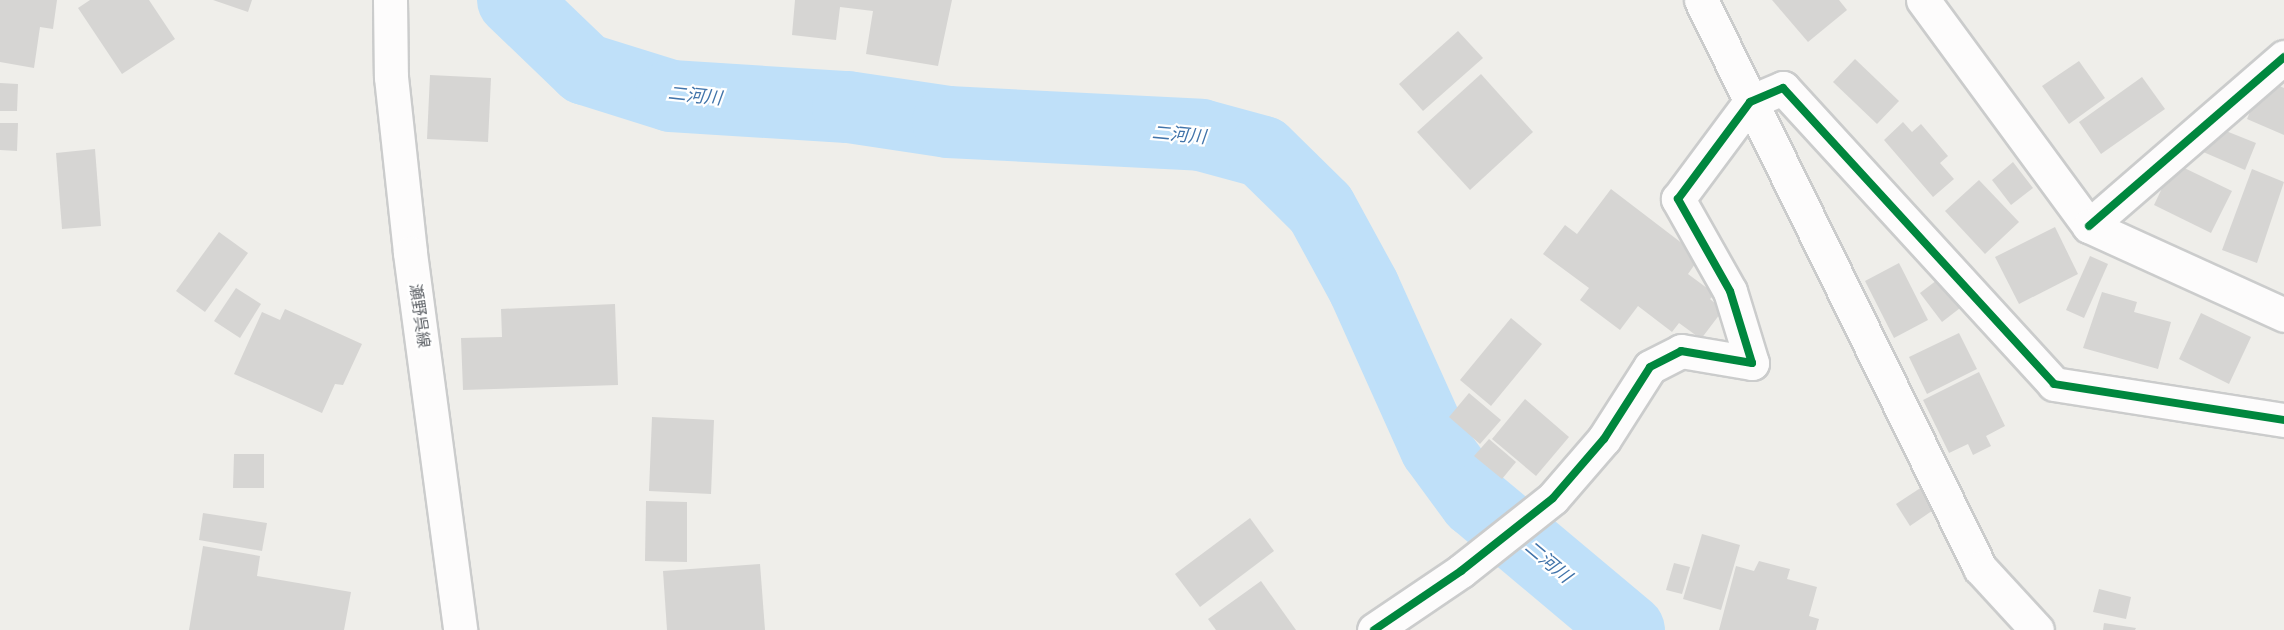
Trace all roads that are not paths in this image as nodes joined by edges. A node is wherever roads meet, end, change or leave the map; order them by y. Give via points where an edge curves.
1 (390, 0) edge
2 (1701, 0) edge
3 (1923, 0) edge
4 (2284, 57) edge
5 (1750, 102) junction
6 (2089, 226) junction
7 (2284, 315) edge
8 (2284, 420) edge
9 (460, 630) edge
10 (1374, 630) edge
11 (2037, 630) edge

1 - 9 street, 瀬野呉線 via 391,77 410,253
2 - 5 street
3 - 6 street
4 - 6 street
5 - 8 street via 1783,88 2054,384
5 - 10 street via 1678,199 1730,291 1752,363 1681,351 1650,367 1604,439 1553,498 1461,571
5 - 11 street via 1980,567
6 - 7 street

